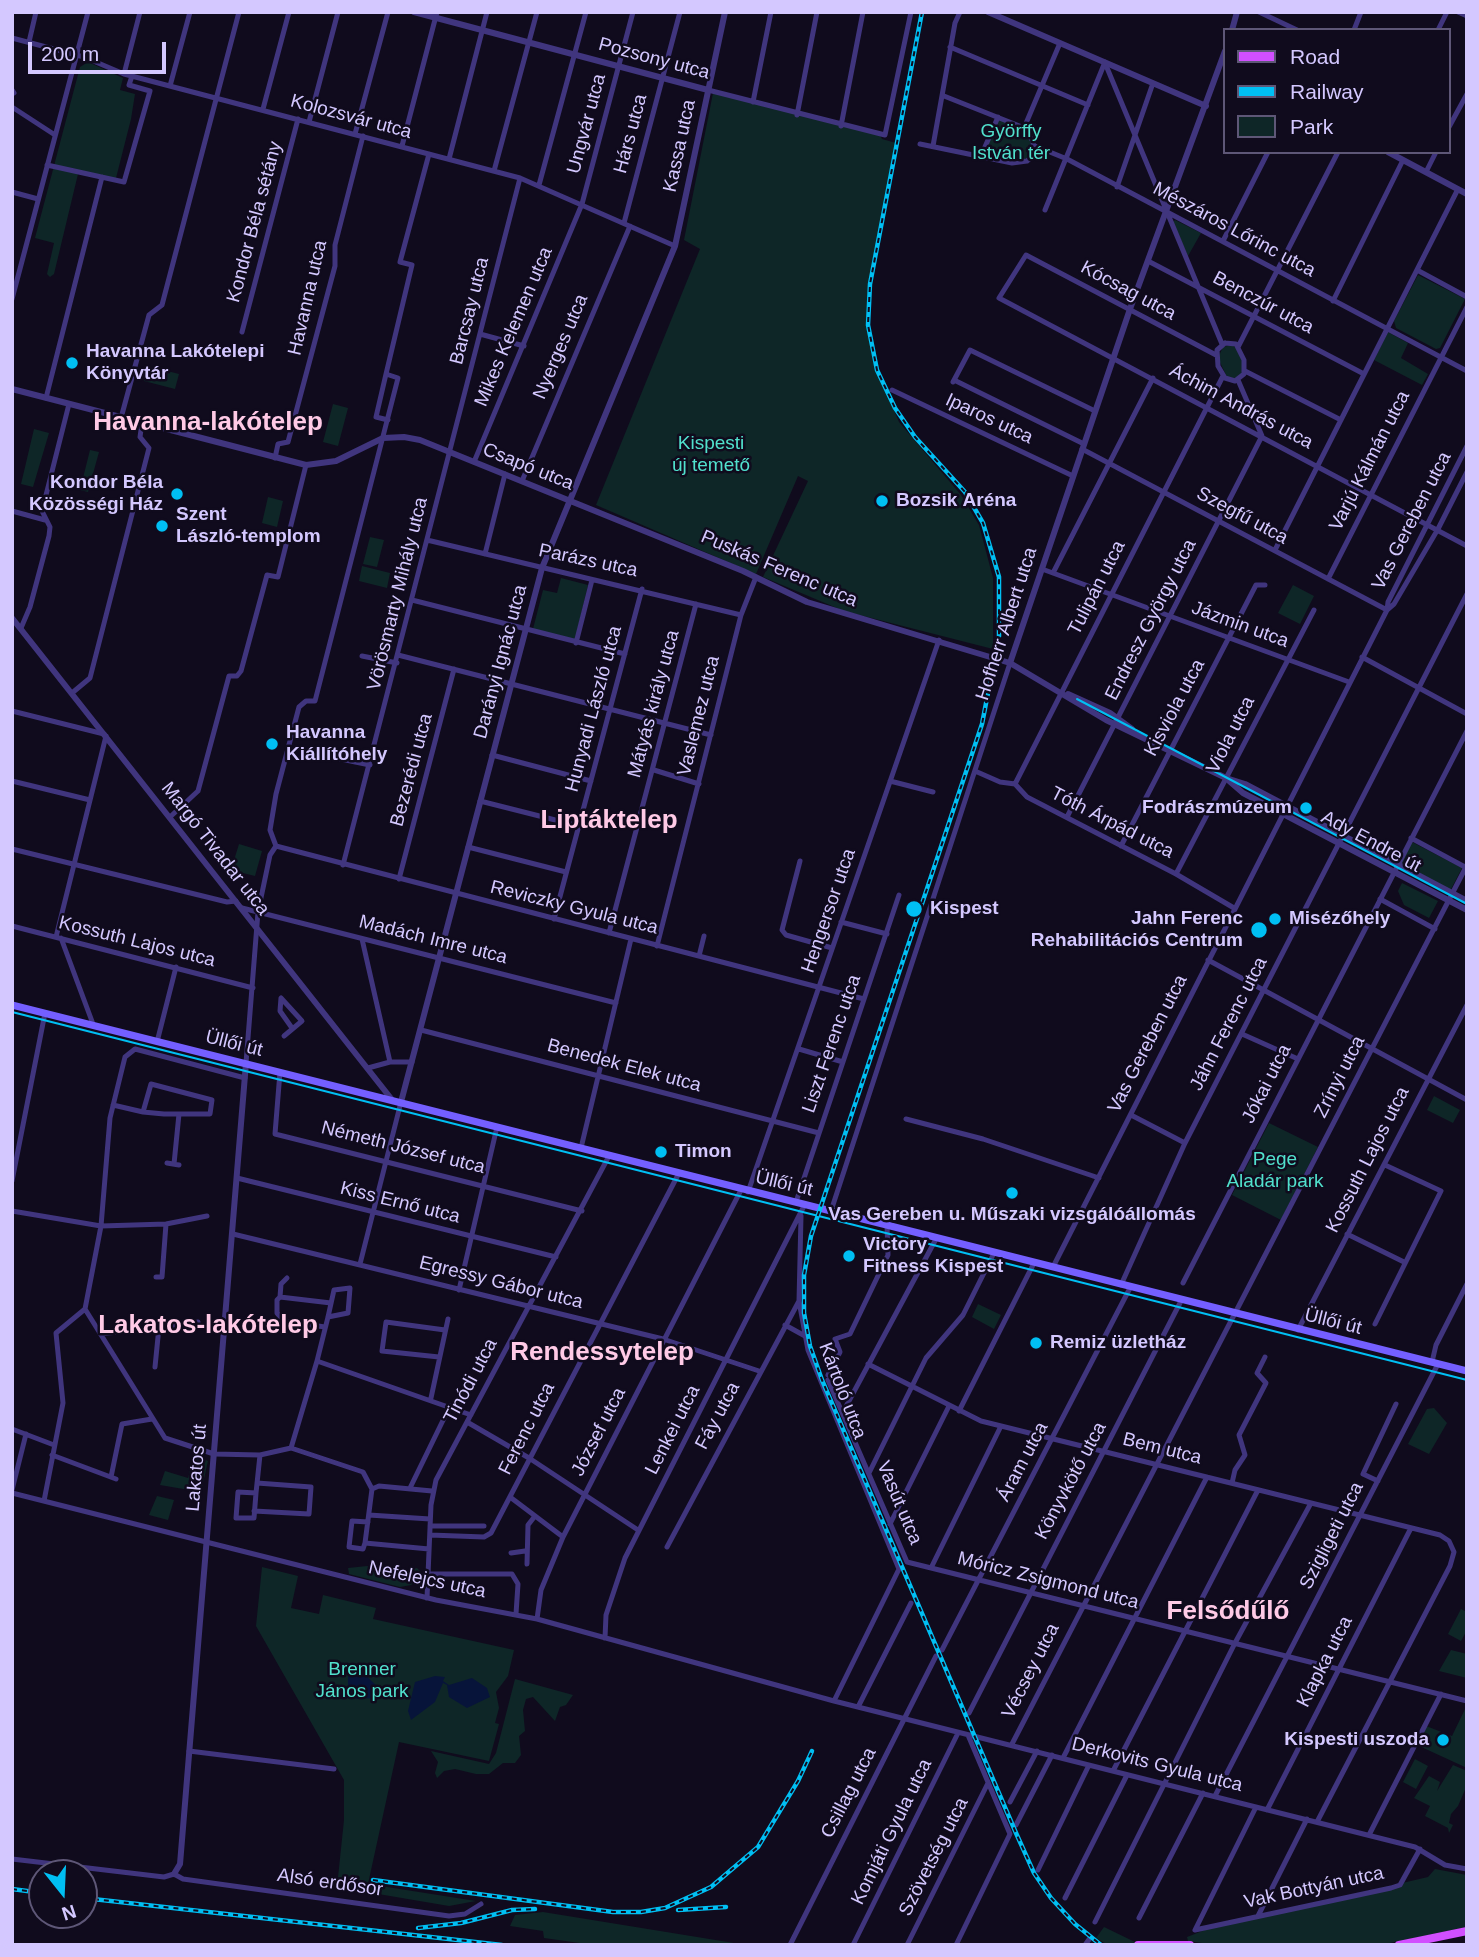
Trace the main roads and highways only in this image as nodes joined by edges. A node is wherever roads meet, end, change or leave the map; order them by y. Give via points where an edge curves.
1 (12, 1005) edge
2 (1467, 1371) edge
3 (1467, 1931) edge
4 (1149, 1944) edge
5 (1138, 1945) edge
6 (1190, 1945) edge
7 (1399, 1945) edge

1 - 2 main road, Üllői út
3 - 7 main road
4 - 5 main road
4 - 6 main road

